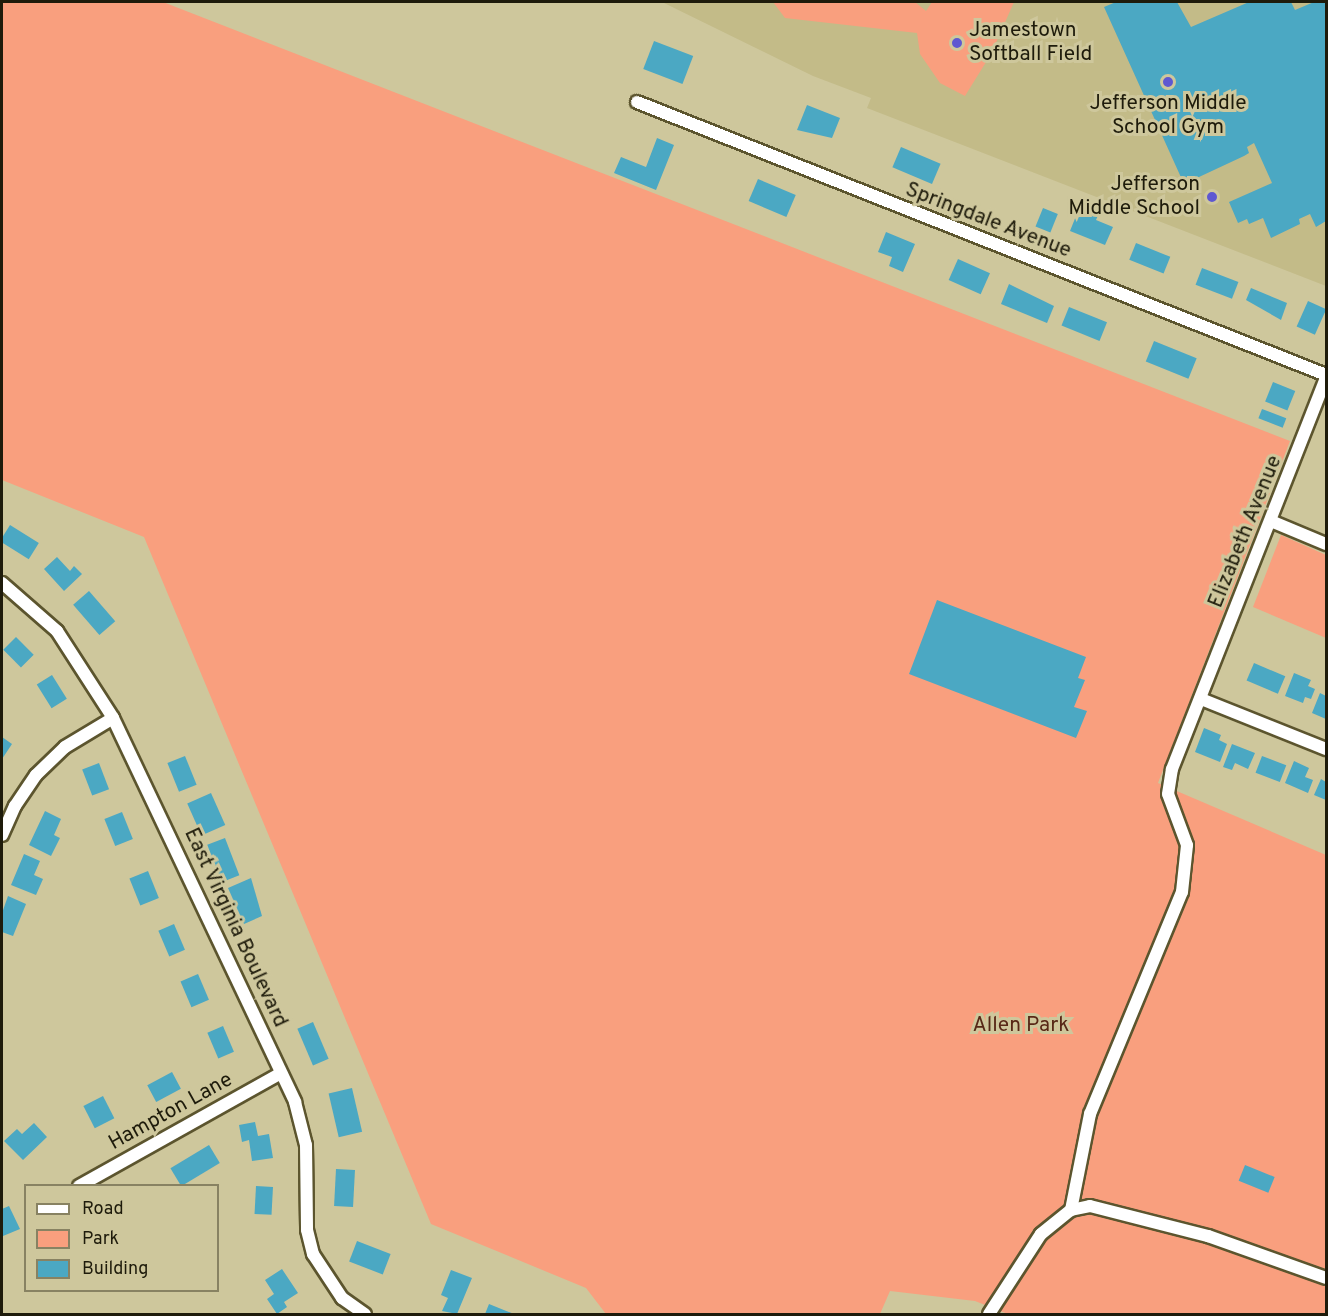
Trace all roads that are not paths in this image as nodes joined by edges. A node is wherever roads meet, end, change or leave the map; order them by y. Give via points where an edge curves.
1 (637, 102) dead end
2 (1326, 377) edge
3 (1271, 521) junction
4 (1326, 544) edge
5 (2, 584) edge
6 (1201, 699) junction
7 (113, 718) junction
8 (1326, 749) edge
9 (2, 835) edge
10 (282, 1073) junction
11 (82, 1184) edge
12 (1071, 1210) junction
13 (1326, 1278) edge
14 (365, 1314) edge
15 (989, 1314) edge

1 - 2 street, Springdale Avenue
2 - 3 street, Elizabeth Avenue
3 - 4 street
3 - 6 street, Elizabeth Avenue
5 - 7 street, East Virginia Boulevard via 57,631
6 - 8 street
6 - 12 street, Elizabeth Avenue via 1168,783 1168,794 1187,845 1182,892 1090,1113
7 - 9 street via 51,760 24,791
7 - 10 street, East Virginia Boulevard
10 - 11 street, Hampton Lane
10 - 14 street, East Virginia Boulevard via 299,1112 306,1145 307,1230 313,1254 342,1298
12 - 13 street via 1090,1206 1135,1215
12 - 15 street via 1041,1234

